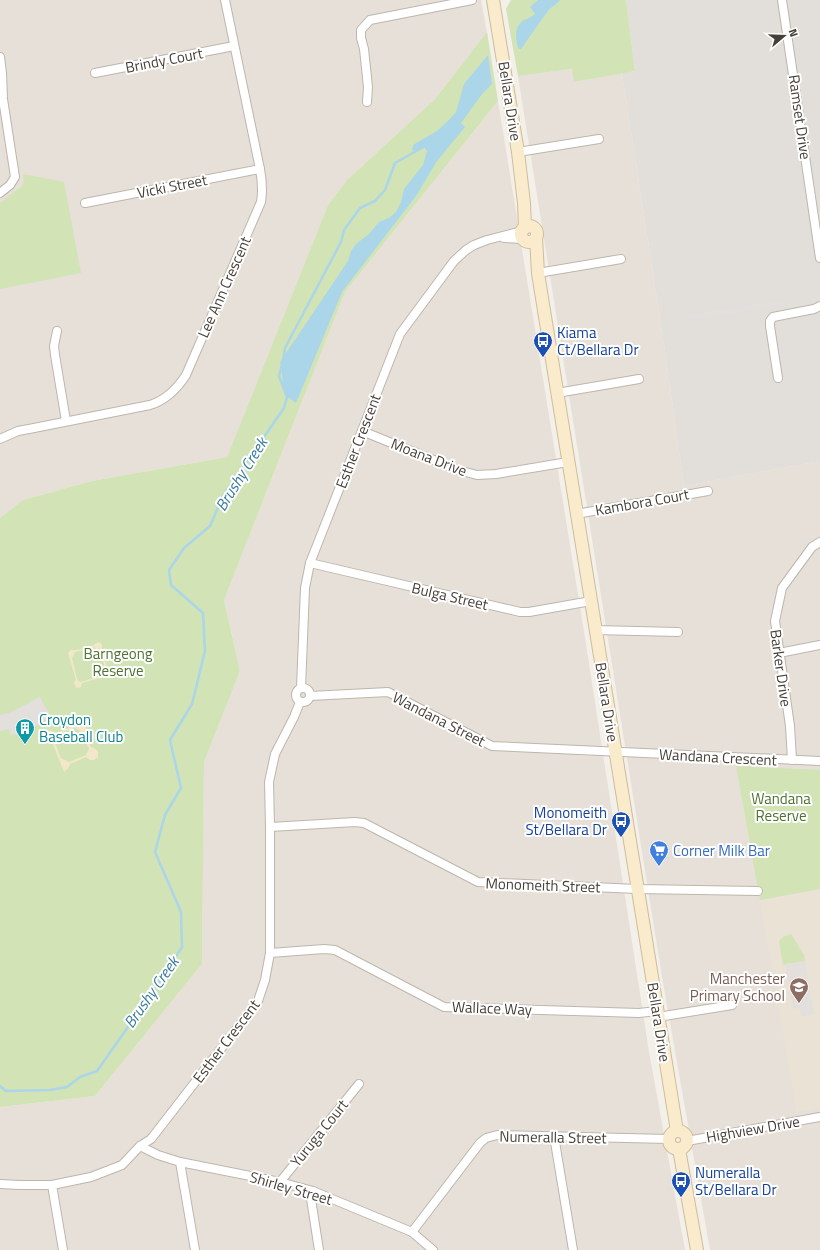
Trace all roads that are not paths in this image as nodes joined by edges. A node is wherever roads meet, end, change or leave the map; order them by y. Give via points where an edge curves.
1 (225, 0) edge
2 (472, 0) edge
3 (493, 0) edge
4 (782, 0) edge
5 (234, 46) junction
6 (0, 57) edge
7 (95, 73) dead end
8 (367, 102) dead end
9 (600, 139) dead end
10 (518, 152) junction
11 (260, 169) junction
12 (0, 193) edge
13 (85, 203) dead end
14 (528, 234) junction
15 (820, 258) edge
16 (621, 259) dead end
17 (538, 272) junction
18 (820, 306) edge
19 (57, 331) dead end
20 (778, 378) dead end
21 (639, 379) dead end
22 (557, 393) junction
23 (66, 421) junction
24 (362, 430) junction
25 (0, 439) edge
26 (568, 462) junction
27 (708, 491) dead end
28 (576, 514) junction
29 (820, 542) edge
30 (310, 563) junction
31 (590, 601) junction
32 (595, 630) junction
33 (678, 632) dead end
34 (820, 645) edge
35 (779, 653) junction
36 (301, 688) junction
37 (310, 696) junction
38 (300, 702) junction
39 (615, 752) junction
40 (792, 760) junction
41 (820, 761) edge
42 (270, 827) junction
43 (637, 889) junction
44 (758, 891) dead end
45 (270, 953) junction
46 (732, 1005) dead end
47 (657, 1014) junction
48 (359, 1084) dead end
49 (820, 1117) edge
50 (673, 1135) junction
51 (554, 1136) junction
52 (683, 1145) junction
53 (140, 1146) junction
54 (180, 1162) junction
55 (280, 1182) junction
56 (0, 1184) edge
57 (52, 1185) junction
58 (313, 1191) junction
59 (412, 1232) junction
60 (63, 1250) edge
61 (194, 1250) edge
62 (319, 1250) edge
63 (432, 1250) edge
64 (573, 1250) edge
65 (697, 1250) edge

1 - 5 street, Lee Ann Crescent
2 - 8 street via 370,20 361,30 368,81
3 - 10 main road, Bellara Drive
4 - 15 street, Ramset Drive
5 - 7 street, Brindy Court
5 - 11 street, Lee Ann Crescent
6 - 12 street via 3,99 15,177
9 - 10 street
10 - 14 main road, Bellara Drive
11 - 13 street, Vicki Street
11 - 23 street, Lee Ann Crescent via 263,188 261,202 181,383 165,398 150,405
14 - 17 main road, Bellara Drive
14 - 24 street, Esther Crescent via 487,240 474,245 454,261 400,334
16 - 17 street
17 - 22 main road, Bellara Drive
18 - 20 street via 773,317 770,320
19 - 23 street via 54,346
21 - 22 street
22 - 26 main road, Bellara Drive
23 - 25 street, Lee Ann Crescent via 18,431
24 - 26 street, Moana Drive via 458,470 477,475
24 - 30 street, Esther Crescent
26 - 28 main road, Bellara Drive
27 - 28 street, Kambora Court
28 - 31 main road, Bellara Drive
29 - 35 street, Barker Drive via 812,547 782,588 775,620
30 - 31 street, Bulga Street via 520,612
30 - 36 street, Esther Crescent via 305,588
31 - 32 main road, Bellara Drive
32 - 33 street
32 - 39 main road, Bellara Drive
34 - 35 street
35 - 40 street, Barker Drive via 790,726
36 - 37 street via 308,689
36 - 38 street via 296,694
37 - 38 street via 306,701
37 - 39 street, Wandana Street via 388,692 492,746
38 - 42 street, Esther Crescent via 275,754 269,782
39 - 40 street, Wandana Crescent
39 - 43 main road, Bellara Drive
40 - 41 street, Wandana Crescent
42 - 43 street, Monomeith Street via 364,823 478,882
42 - 45 street, Esther Crescent
43 - 44 street, Monomeith Street
43 - 47 main road, Bellara Drive
45 - 47 street, Wallace Way via 335,950 444,1007
45 - 53 street, Esther Crescent via 266,980 258,1001 151,1139
46 - 47 street, Wallace Way
47 - 50 main road, Bellara Drive
48 - 55 street, Yuruga Court
49 - 52 street, Highview Drive
50 - 51 street, Numeralla Street
50 - 52 main road via 684,1133
51 - 59 street, Numeralla Street via 497,1135 486,1138
51 - 64 street
52 - 65 main road
53 - 54 street, Shirley Street
53 - 57 street, Esther Crescent via 122,1165 91,1177
54 - 55 street, Shirley Street
54 - 61 street
55 - 58 street, Shirley Street
56 - 57 street, Esther Crescent
57 - 60 street
58 - 59 street, Shirley Street
58 - 62 street via 310,1199
59 - 63 street, Shirley Street

